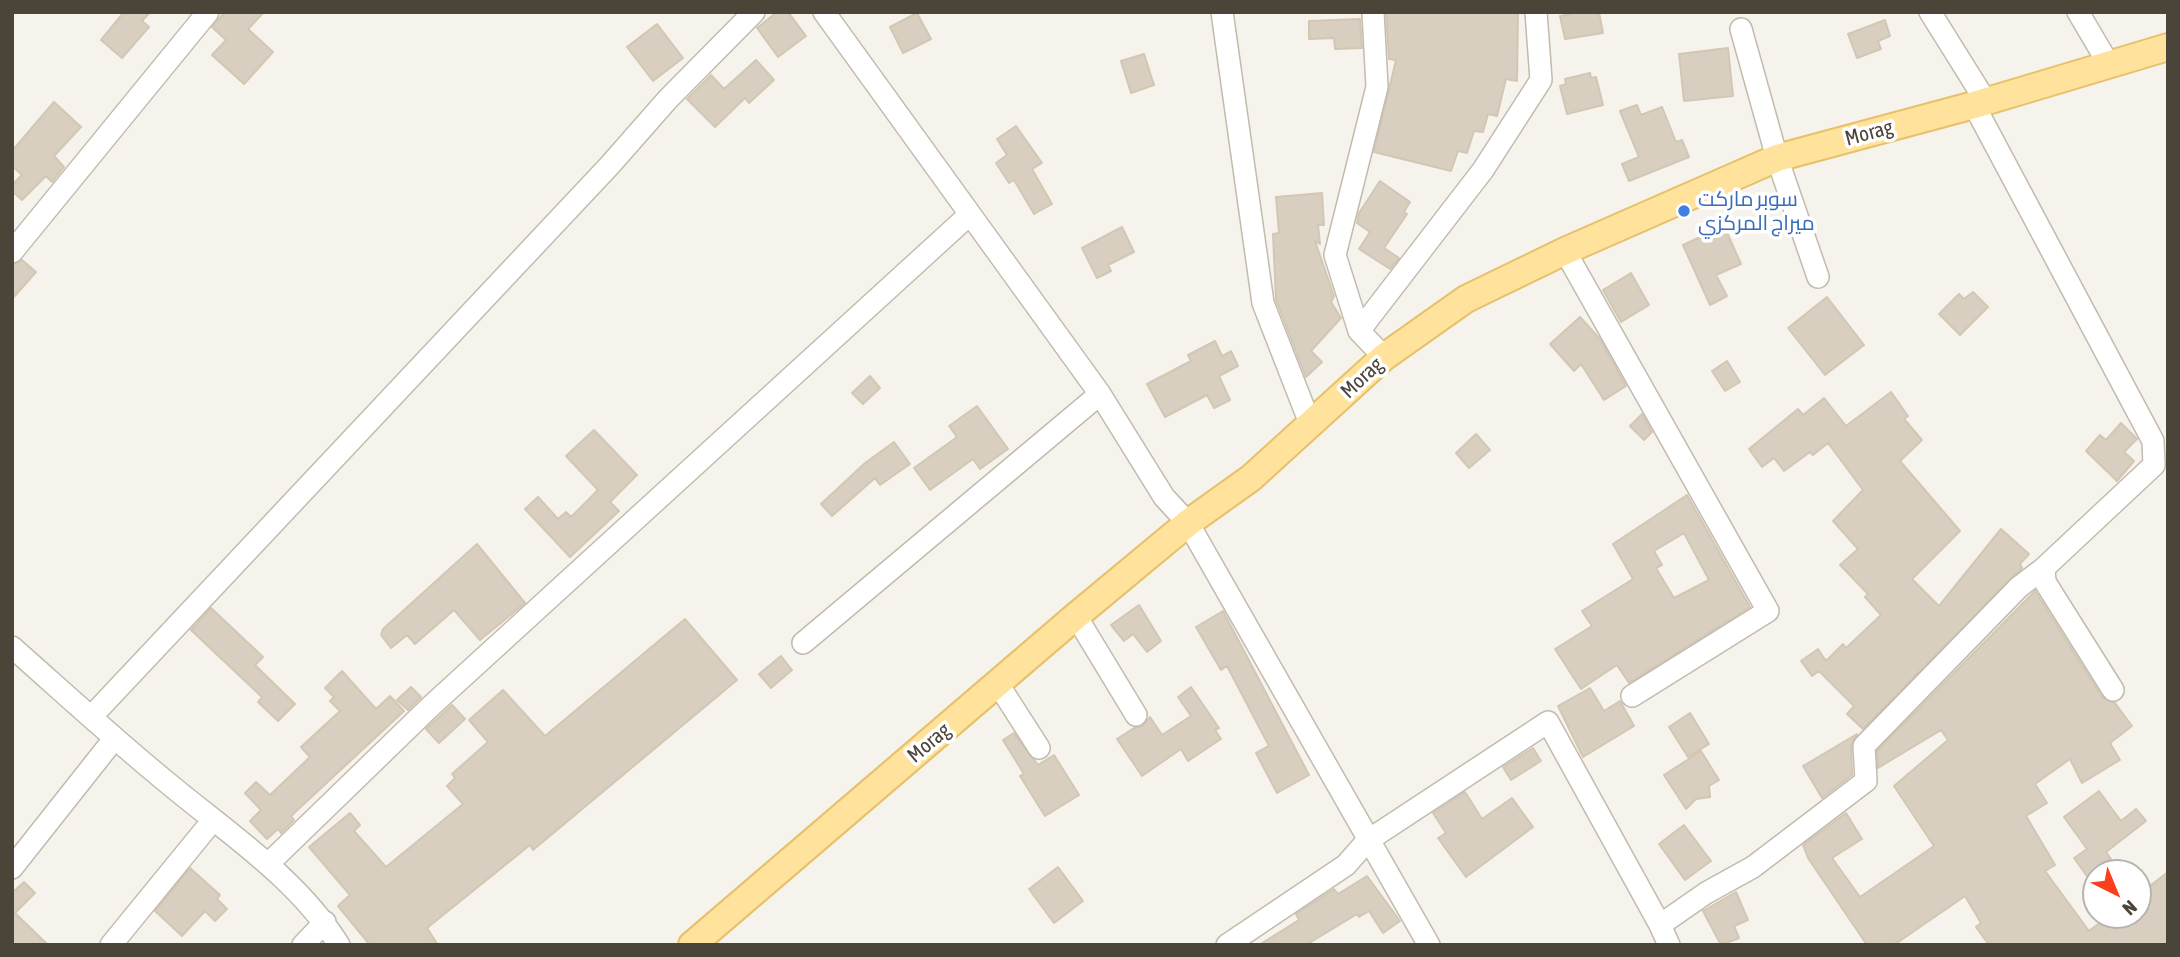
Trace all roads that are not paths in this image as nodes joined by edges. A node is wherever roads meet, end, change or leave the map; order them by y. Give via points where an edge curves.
1 (208, 12) edge
2 (754, 12) edge
3 (824, 12) edge
4 (1223, 12) edge
5 (1373, 12) edge
6 (1536, 12) edge
7 (1930, 12) edge
8 (2078, 12) edge
9 (1741, 29) dead end
10 (2168, 47) edge
11 (2109, 63) junction
12 (1980, 103) junction
13 (1777, 158) junction
14 (968, 215) junction
15 (1565, 251) junction
16 (12, 253) edge
17 (1818, 277) dead end
18 (1359, 331) junction
19 (1384, 357) junction
20 (1100, 394) junction
21 (1311, 426) junction
22 (1188, 523) junction
23 (2043, 568) junction
24 (1076, 616) junction
25 (803, 643) dead end
26 (12, 647) edge
27 (998, 684) junction
28 (2113, 690) dead end
29 (1632, 696) dead end
30 (1136, 715) dead end
31 (91, 717) junction
32 (114, 739) junction
33 (1039, 748) dead end
34 (213, 820) junction
35 (1367, 841) junction
36 (268, 864) junction
37 (12, 868) edge
38 (325, 922) junction
39 (1660, 925) junction
40 (111, 945) edge
41 (303, 945) edge
42 (339, 945) edge
43 (692, 945) edge
44 (1227, 945) edge
45 (1429, 945) edge
46 (1669, 945) edge

1 - 16 street
2 - 31 street
3 - 14 street
4 - 21 street via 1263,303
5 - 18 street via 1377,87 1335,255
6 - 18 street via 1541,80 1483,170
7 - 12 street
8 - 11 street
9 - 13 street
10 - 11 main road, Morag
11 - 12 main road, Morag
12 - 13 main road, Morag
12 - 23 street via 2153,441 2154,466
13 - 15 main road, Morag
13 - 17 street
14 - 20 street
14 - 36 street via 431,706
15 - 19 main road, Morag via 1466,299
15 - 29 street via 1768,611
18 - 19 street
19 - 21 main road, Morag
20 - 22 street via 1164,497
20 - 25 street
21 - 22 main road, Morag via 1251,478
22 - 24 main road, Morag
22 - 35 street
23 - 28 street via 2045,582
23 - 39 street via 1864,746 1866,781 1753,867
24 - 27 main road, Morag
24 - 30 street
26 - 31 street
27 - 33 street
27 - 43 main road, Morag
31 - 32 street
32 - 34 street
32 - 37 street
34 - 36 street
34 - 40 street
35 - 39 street via 1548,722
35 - 44 street via 1346,864
35 - 45 street
36 - 38 street
38 - 41 street
38 - 42 street
39 - 46 street

